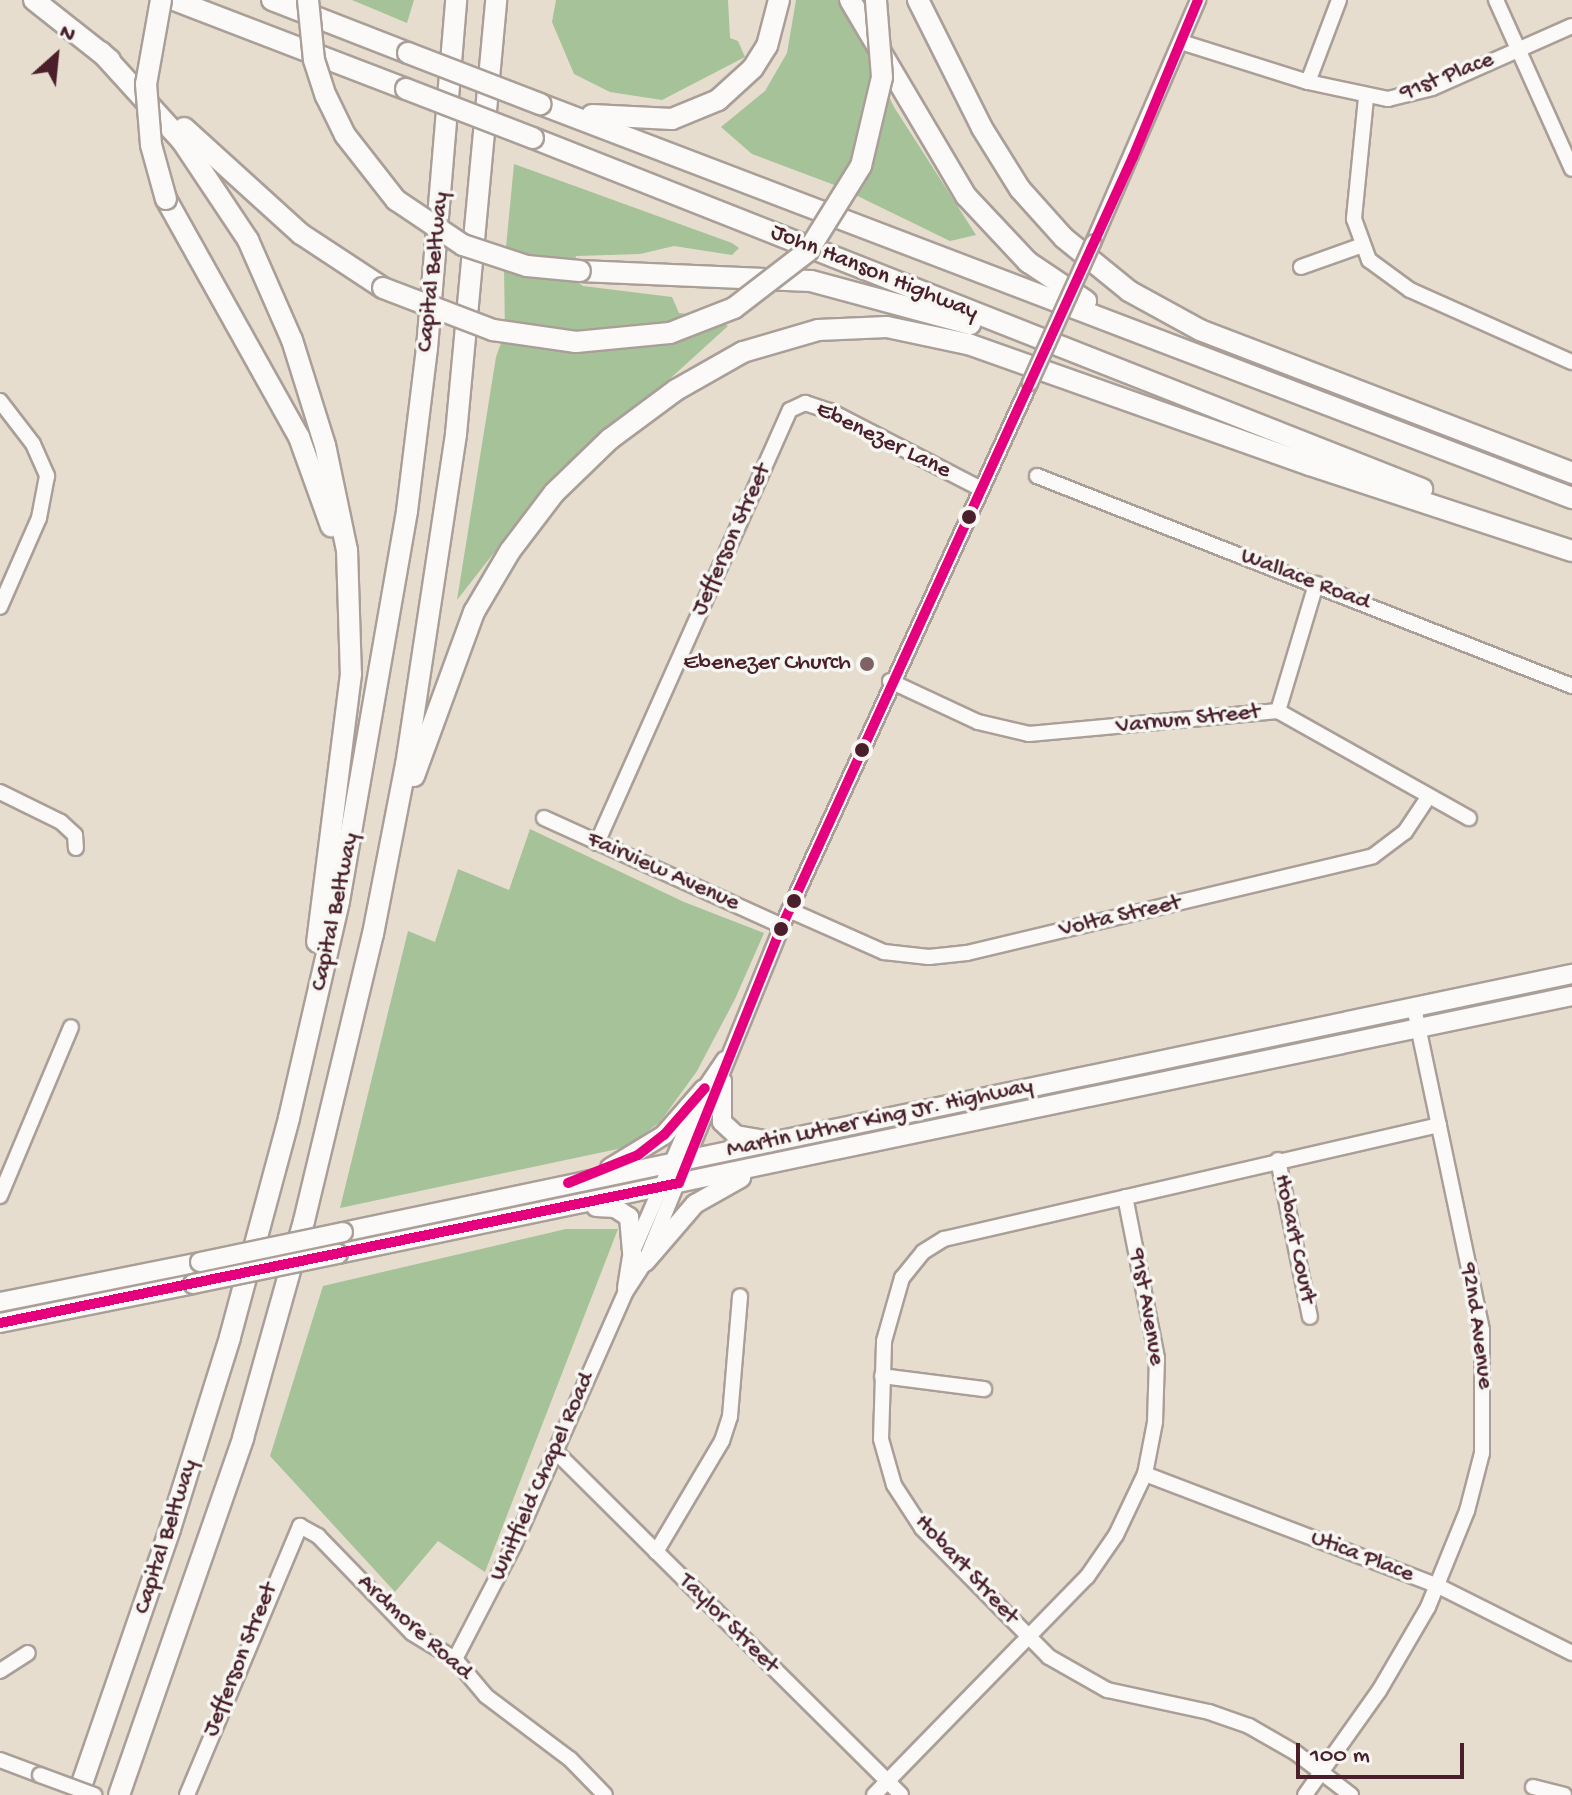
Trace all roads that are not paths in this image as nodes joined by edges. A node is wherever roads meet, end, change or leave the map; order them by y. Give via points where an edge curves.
1 (34, 0) edge
2 (161, 0) edge
3 (174, 0) edge
4 (272, 0) edge
5 (308, 0) edge
6 (456, 0) edge
7 (496, 0) edge
8 (509, 0) edge
9 (779, 0) edge
10 (850, 0) edge
11 (876, 0) edge
12 (921, 0) edge
13 (1198, 0) edge
14 (1339, 0) edge
15 (1496, 0) edge
16 (1572, 26) edge
17 (1181, 42) junction
18 (1516, 49) junction
19 (101, 52) junction
20 (491, 76) junction
21 (1308, 82) junction
22 (1366, 98) junction
23 (540, 104) junction
24 (1572, 169) edge
25 (1360, 246) junction
26 (1301, 267) dead end
27 (1572, 362) edge
28 (1257, 379) junction
29 (1173, 392) junction
30 (0, 401) edge
31 (788, 413) joint
32 (1419, 413) junction
33 (1572, 467) edge
34 (1572, 473) edge
35 (1037, 476) dead end
36 (979, 488) junction
37 (1572, 498) edge
38 (1572, 550) edge
39 (1316, 584) junction
40 (0, 607) edge
41 (351, 674) junction
42 (890, 681) junction
43 (1572, 686) edge
44 (1278, 711) junction
45 (0, 792) edge
46 (1429, 796) junction
47 (544, 818) dead end
48 (1469, 818) dead end
49 (396, 825) junction
50 (597, 843) junction
51 (76, 848) dead end
52 (789, 910) junction
53 (782, 926) junction
54 (1572, 974) edge
55 (1572, 996) edge
56 (1414, 1008) junction
57 (71, 1027) dead end
58 (1419, 1028) junction
59 (731, 1048) junction
60 (722, 1081) junction
61 (704, 1089) junction
62 (289, 1118) junction
63 (1439, 1125) junction
64 (773, 1141) junction
65 (791, 1159) junction
66 (1278, 1160) junction
67 (680, 1162) junction
68 (670, 1185) junction
69 (559, 1186) junction
70 (0, 1196) edge
71 (1125, 1197) junction
72 (561, 1208) junction
73 (639, 1258) junction
74 (740, 1296) dead end
75 (0, 1302) edge
76 (1310, 1317) dead end
77 (0, 1323) edge
78 (882, 1376) junction
79 (984, 1389) dead end
80 (556, 1452) junction
81 (1145, 1474) junction
82 (297, 1527) joint
83 (656, 1552) junction
84 (1438, 1586) junction
85 (1029, 1637) junction
86 (28, 1653) dead end
87 (1572, 1653) edge
88 (455, 1659) junction
89 (0, 1671) edge
90 (0, 1760) edge
91 (1322, 1772) junction
92 (887, 1782) junction
93 (1533, 1787) dead end
94 (78, 1795) edge
95 (94, 1795) edge
96 (119, 1795) edge
97 (187, 1795) edge
98 (605, 1795) edge
99 (874, 1795) edge
100 (901, 1795) edge
101 (1305, 1795) edge
102 (1351, 1795) edge
103 (1564, 1795) edge

1 - 19 highway
2 - 41 highway, bridge via 146,84 151,145 166,199 314,472 338,554
3 - 29 highway, John Hanson Highway, bridge
4 - 23 highway, John Hanson Highway, bridge
5 - 29 highway, bridge via 314,60 345,135 396,200 475,250 527,266 773,278 847,288
6 - 62 highway, Capital Beltway via 427,348 389,628 342,886
7 - 20 highway, Capital Beltway
8 - 20 highway
9 - 23 highway via 775,25 753,68 735,88 692,114 616,119
10 - 28 highway via 949,172 1005,240 1057,283 1106,311
11 - 19 highway, bridge via 882,77 861,166 808,251 734,308 639,340 576,342 493,330 383,288 301,234
12 - 32 highway via 958,80 1020,189 1064,238 1129,291 1200,330
13 - 17 street, Whitfield Chapel Road
14 - 21 street
15 - 18 street
16 - 18 street, 91st Place
17 - 21 street, 91st Place
17 - 36 street, Whitfield Chapel Road, bridge
18 - 22 street, 91st Place via 1417,94
18 - 24 street
19 - 41 highway via 212,182 248,240 292,340 339,504 351,593
20 - 49 highway, Capital Beltway via 456,434
21 - 22 street, 91st Place
22 - 25 street via 1353,203
23 - 28 highway, John Hanson Highway
25 - 26 street
25 - 27 street via 1378,269 1410,290
28 - 37 highway, John Hanson Highway
29 - 38 highway, John Hanson Highway
30 - 40 street via 33,444 47,476 39,518
31 - 36 street, Ebenezer Lane via 805,403 822,407
31 - 50 street, Jefferson Street
32 - 33 highway
32 - 34 highway
35 - 39 street, Wallace Road
36 - 42 street, Whitfield Chapel Road
38 - 49 highway via 1310,465 968,344 925,333 855,326 778,339 713,367 665,397 610,439 554,493 510,551 474,612
39 - 43 street, Wallace Road
39 - 44 street
41 - 62 highway via 337,805
42 - 44 street, Varnum Street via 978,722 1029,734
42 - 52 street, Whitfield Chapel Road
44 - 46 street, Varnum Street
45 - 51 street via 61,822 75,835
46 - 48 street, Varnum Street
46 - 52 street, Volta Street via 1405,832 1373,856 967,953 929,957 884,952
47 - 50 street, Fairview Avenue
49 - 96 highway, Capital Beltway via 329,1123 271,1342 211,1537
50 - 53 street, Fairview Avenue
52 - 53 street, Whitfield Chapel Road
53 - 59 street, Whitfield Chapel Road
54 - 56 main road, Martin Luther King Jr. Highway
55 - 58 main road, Martin Luther King Jr. Highway
56 - 58 street, 92nd Avenue
56 - 64 main road, Martin Luther King Jr. Highway
57 - 70 street
58 - 63 street, 92nd Avenue
58 - 65 main road, Martin Luther King Jr. Highway
59 - 60 street, Whitfield Chapel Road
59 - 61 street, Whitfield Chapel Road
60 - 64 main road via 720,1113 729,1130 748,1139
60 - 67 street, Whitfield Chapel Road
61 - 67 street, Whitfield Chapel Road
61 - 69 main road via 664,1135 638,1155
62 - 94 highway, Capital Beltway via 192,1462
63 - 66 street, Hobart Street
63 - 84 street, 92nd Avenue via 1482,1330 1486,1407 1474,1489
64 - 67 main road, Martin Luther King Jr. Highway
65 - 68 main road, Martin Luther King Jr. Highway
65 - 73 main road via 707,1195
66 - 71 street, Hobart Street
66 - 76 street, Hobart Court
67 - 68 street, Whitfield Chapel Road
67 - 69 main road, Martin Luther King Jr. Highway
68 - 72 main road, Martin Luther King Jr. Highway
68 - 73 street, Whitfield Chapel Road
69 - 75 main road, Martin Luther King Jr. Highway, bridge
71 - 78 street, Hobart Street via 968,1231 923,1252 891,1303
71 - 81 street, 91st Avenue via 1157,1358 1155,1422
72 - 73 main road via 607,1206 624,1212 633,1226
72 - 77 main road, Martin Luther King Jr. Highway, bridge
73 - 80 street, Whitfield Chapel Road
74 - 83 street via 730,1416 722,1441
78 - 79 street
78 - 85 street, Hobart Street via 881,1439 899,1493 940,1549
80 - 83 street, Taylor Street
80 - 88 street, Whitfield Chapel Road
81 - 84 street, Utica Place
81 - 85 street, 91st Avenue via 1102,1557
82 - 88 street, Ardmore Road via 318,1536 412,1633
82 - 97 street, Jefferson Street
83 - 92 street, Taylor Street
84 - 87 street, Utica Place
84 - 91 street, 92nd Avenue via 1379,1691
85 - 91 street, Hobart Street via 1059,1666 1087,1681 1133,1698 1235,1720
85 - 92 street, 91st Avenue
86 - 89 street
88 - 98 street, Ardmore Road via 486,1696 570,1759
90 - 95 street, bridge
91 - 101 street, 92nd Avenue
91 - 102 street, Hobart Street
92 - 99 street, 91st Avenue
92 - 100 street, Taylor Street
93 - 103 street

